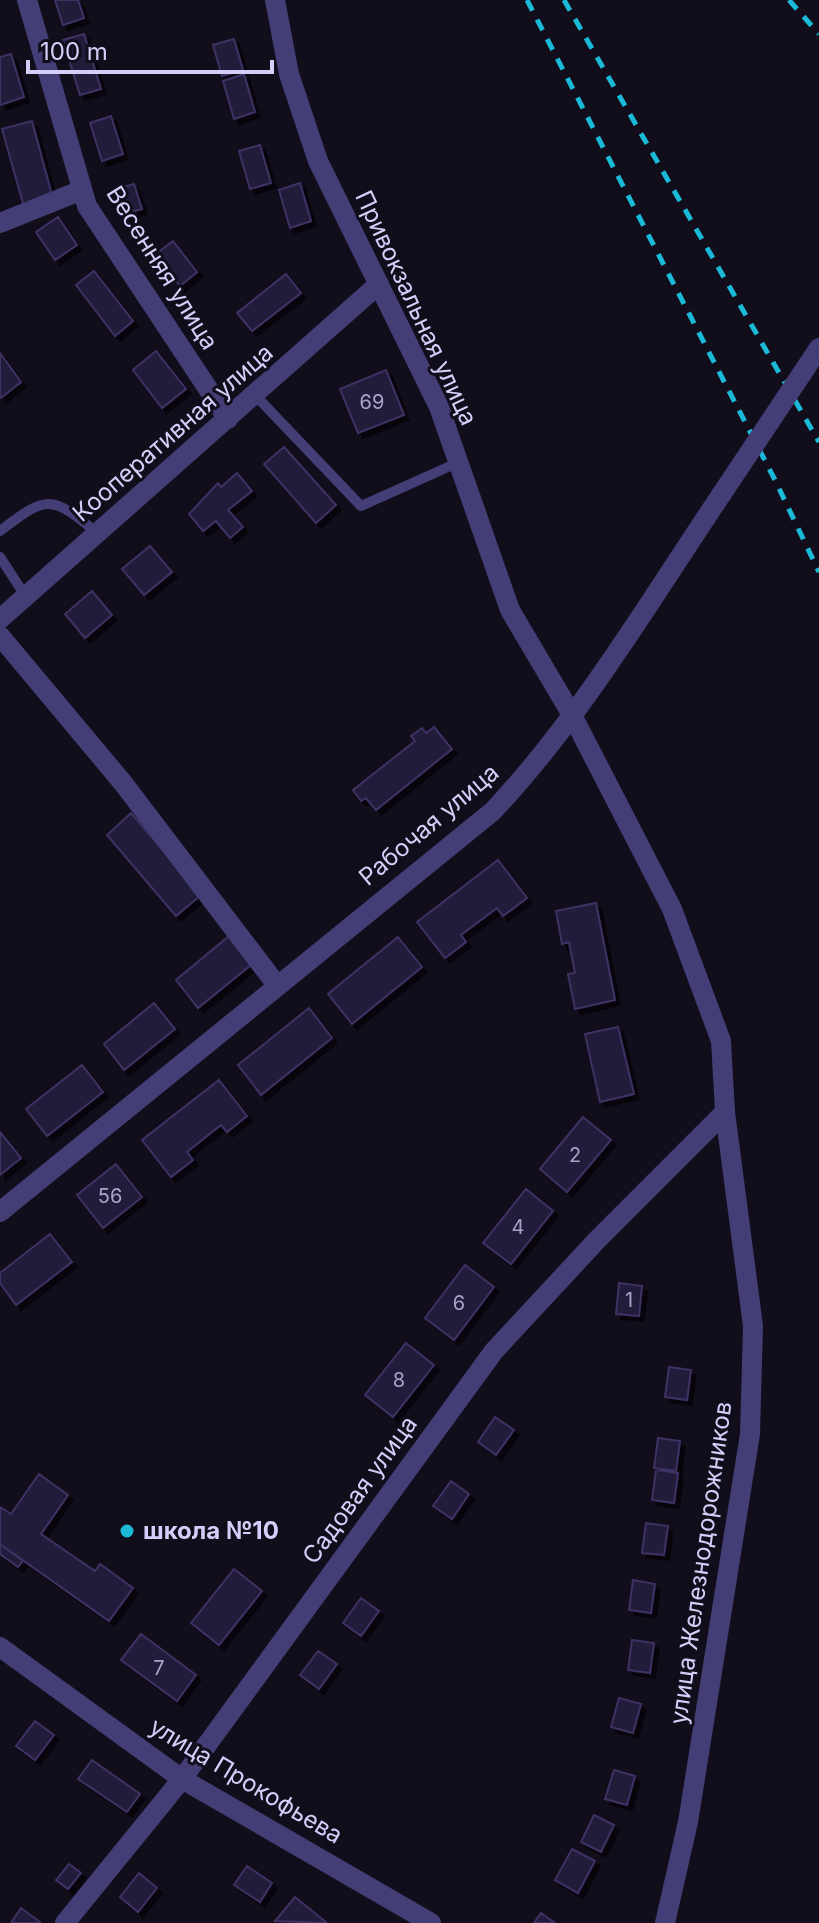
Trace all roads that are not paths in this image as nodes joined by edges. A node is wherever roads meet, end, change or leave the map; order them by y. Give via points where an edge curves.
1 (27, 0) edge
2 (275, 0) edge
3 (82, 190) junction
4 (0, 223) edge
5 (379, 284) junction
6 (819, 348) edge
7 (256, 396) junction
8 (228, 419) junction
9 (457, 463) junction
10 (0, 531) edge
11 (98, 534) junction
12 (0, 557) edge
13 (26, 597) junction
14 (0, 619) edge
15 (0, 636) edge
16 (572, 715) junction
17 (276, 984) junction
18 (725, 1112) junction
19 (0, 1212) edge
20 (0, 1647) edge
21 (182, 1779) junction
22 (65, 1923) edge
23 (431, 1923) edge
24 (665, 1923) edge

1 - 3 street, Весенняя улица
2 - 5 street, Привокзальная улица via 289,74 318,161
3 - 4 street
3 - 8 street, Весенняя улица via 109,242
5 - 7 street, Кооперативная улица
5 - 9 street, Привокзальная улица via 439,407
6 - 16 street, Рабочая улица, bridge
7 - 8 street, Кооперативная улица
7 - 9 lane via 361,506
8 - 11 street, Кооперативная улица
9 - 16 street, Привокзальная улица via 510,610
10 - 11 lane via 35,504 54,504
11 - 13 street, Кооперативная улица
12 - 13 lane
13 - 14 street, Кооперативная улица
15 - 17 street via 123,783
16 - 17 street, Рабочая улица via 493,811
16 - 18 street, Привокзальная улица via 682,935 721,1041
17 - 19 street, Рабочая улица
18 - 21 street, Садовая улица via 494,1351
18 - 24 street, улица Железнодорожников via 753,1326 750,1434 688,1822
20 - 21 street, улица Прокофьева
21 - 22 street, Садовая улица
21 - 23 street, улица Прокофьева

